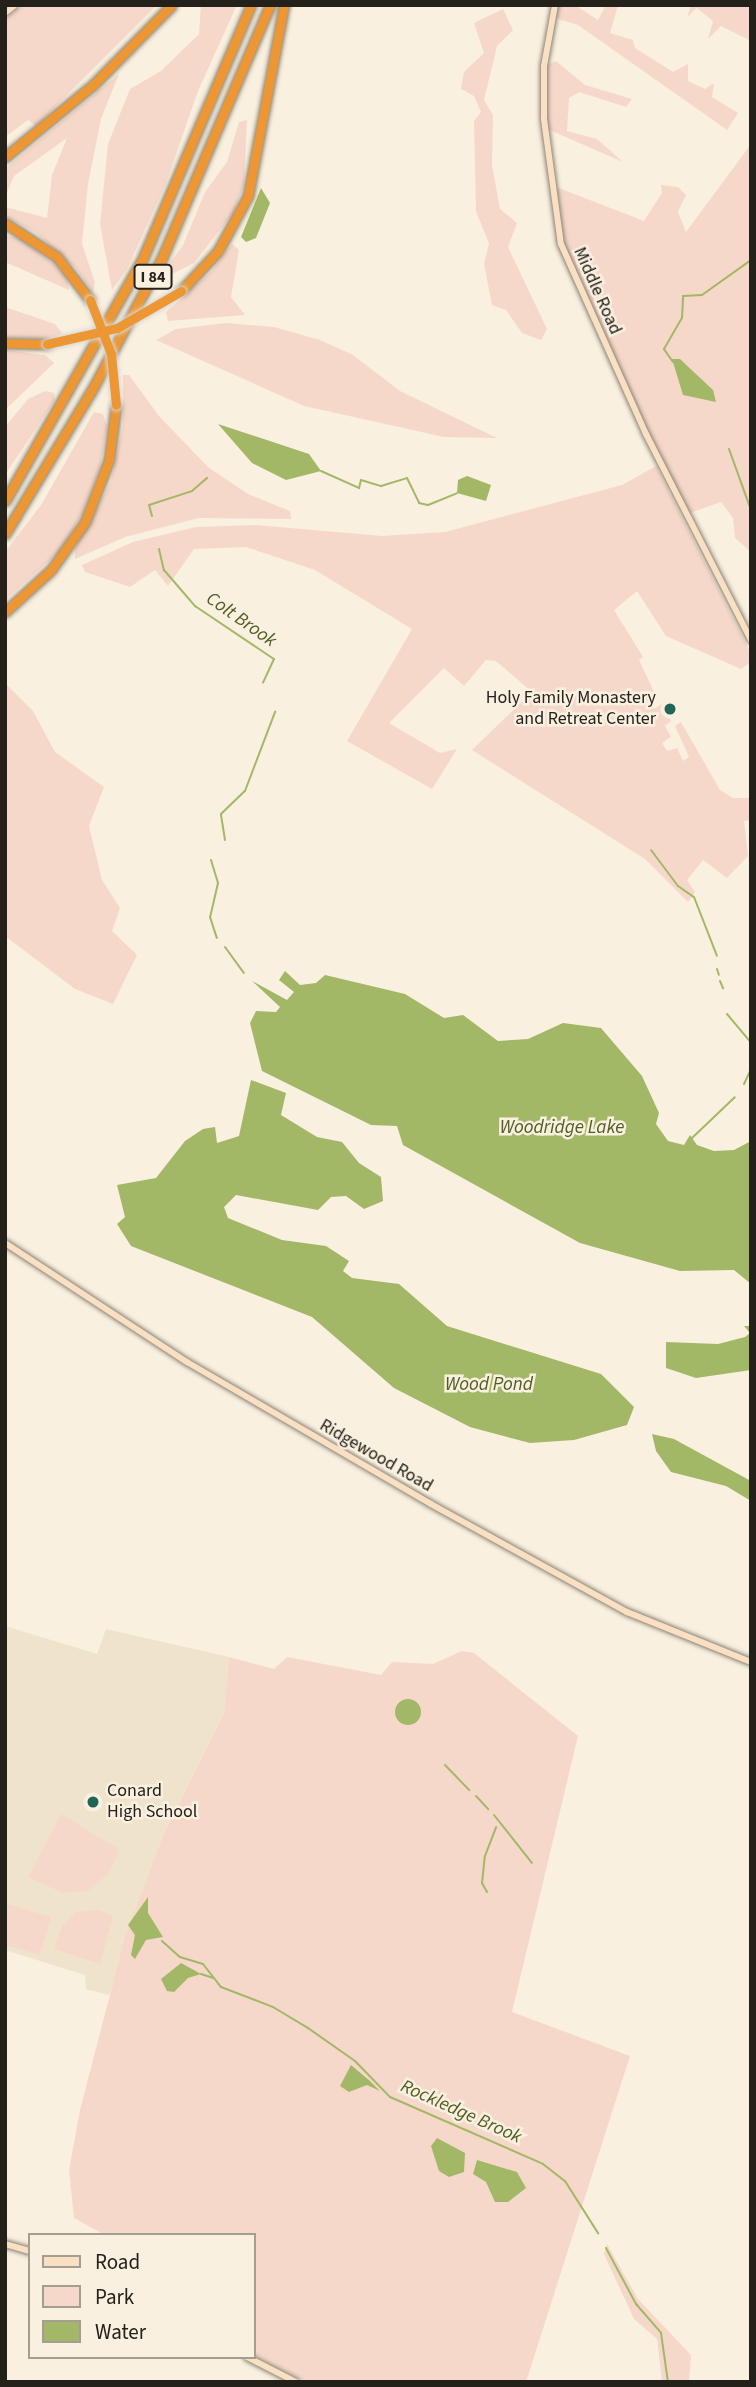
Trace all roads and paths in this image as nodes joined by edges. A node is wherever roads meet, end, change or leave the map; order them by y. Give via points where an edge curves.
1 (15, 5) edge
2 (172, 5) edge
3 (251, 5) edge
4 (256, 5) edge
5 (270, 5) edge
6 (284, 5) edge
7 (555, 5) edge
8 (5, 13) edge
9 (204, 122) junction
10 (5, 157) edge
11 (5, 223) edge
12 (5, 343) edge
13 (5, 501) edge
14 (5, 534) edge
15 (5, 612) edge
16 (751, 640) edge
17 (5, 1243) edge
18 (751, 1662) edge
19 (5, 2244) edge
20 (28, 2251) edge
21 (251, 2359) edge
22 (296, 2382) edge

1 - 8 main road
2 - 10 highway via 93,85
3 - 9 highway, I 84
4 - 9 highway
5 - 14 highway, I 84 via 158,266 73,424
6 - 12 highway, bridge via 248,196 218,251 181,291 117,328 47,344
7 - 16 main road, Middle Road via 544,66 544,119 561,244 646,434
9 - 13 highway, I 84 via 117,307
11 - 15 highway, bridge via 57,257 90,300 109,347 116,405 109,460 85,522 51,570
17 - 18 main road, Ridgewood Road via 187,1362 431,1504 627,1612
19 - 20 main road
21 - 22 main road

